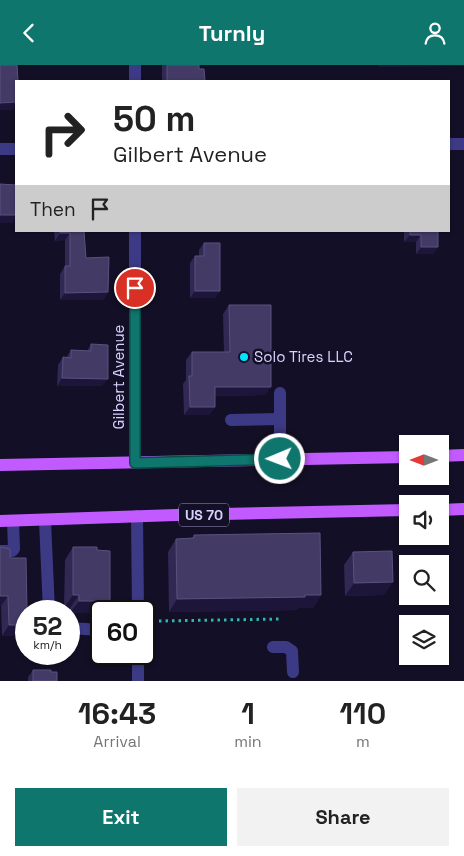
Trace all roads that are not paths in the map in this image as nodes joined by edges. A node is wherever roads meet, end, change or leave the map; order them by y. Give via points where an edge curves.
1 (135, 65) edge
2 (135, 80) edge
3 (450, 144) edge
4 (464, 144) edge
5 (0, 149) edge
6 (15, 149) edge
7 (135, 232) edge
8 (280, 393) dead end
9 (280, 419) junction
10 (230, 420) dead end
11 (464, 455) edge
12 (449, 456) edge
13 (399, 457) edge
14 (280, 459) junction
15 (135, 463) junction
16 (0, 465) edge
17 (464, 509) edge
18 (449, 510) edge
19 (399, 511) edge
20 (137, 516) junction
21 (0, 521) edge
22 (13, 521) junction
23 (45, 521) junction
24 (0, 551) edge
25 (49, 600) edge
26 (138, 600) edge
27 (273, 647) dead end
28 (138, 665) edge
29 (293, 672) dead end
30 (138, 681) edge

1 - 2 street
3 - 4 street
5 - 6 street
7 - 15 street, Gilbert Avenue
8 - 9 street
9 - 10 street
9 - 14 street
11 - 12 main road
13 - 14 main road
14 - 15 main road
15 - 16 main road
17 - 18 main road
19 - 20 main road, US 70
20 - 23 main road, US 70
20 - 26 street
21 - 22 main road, US 70
22 - 23 main road, US 70
22 - 24 street via 14,549
23 - 25 street
27 - 29 street via 286,647 292,651
28 - 30 street

